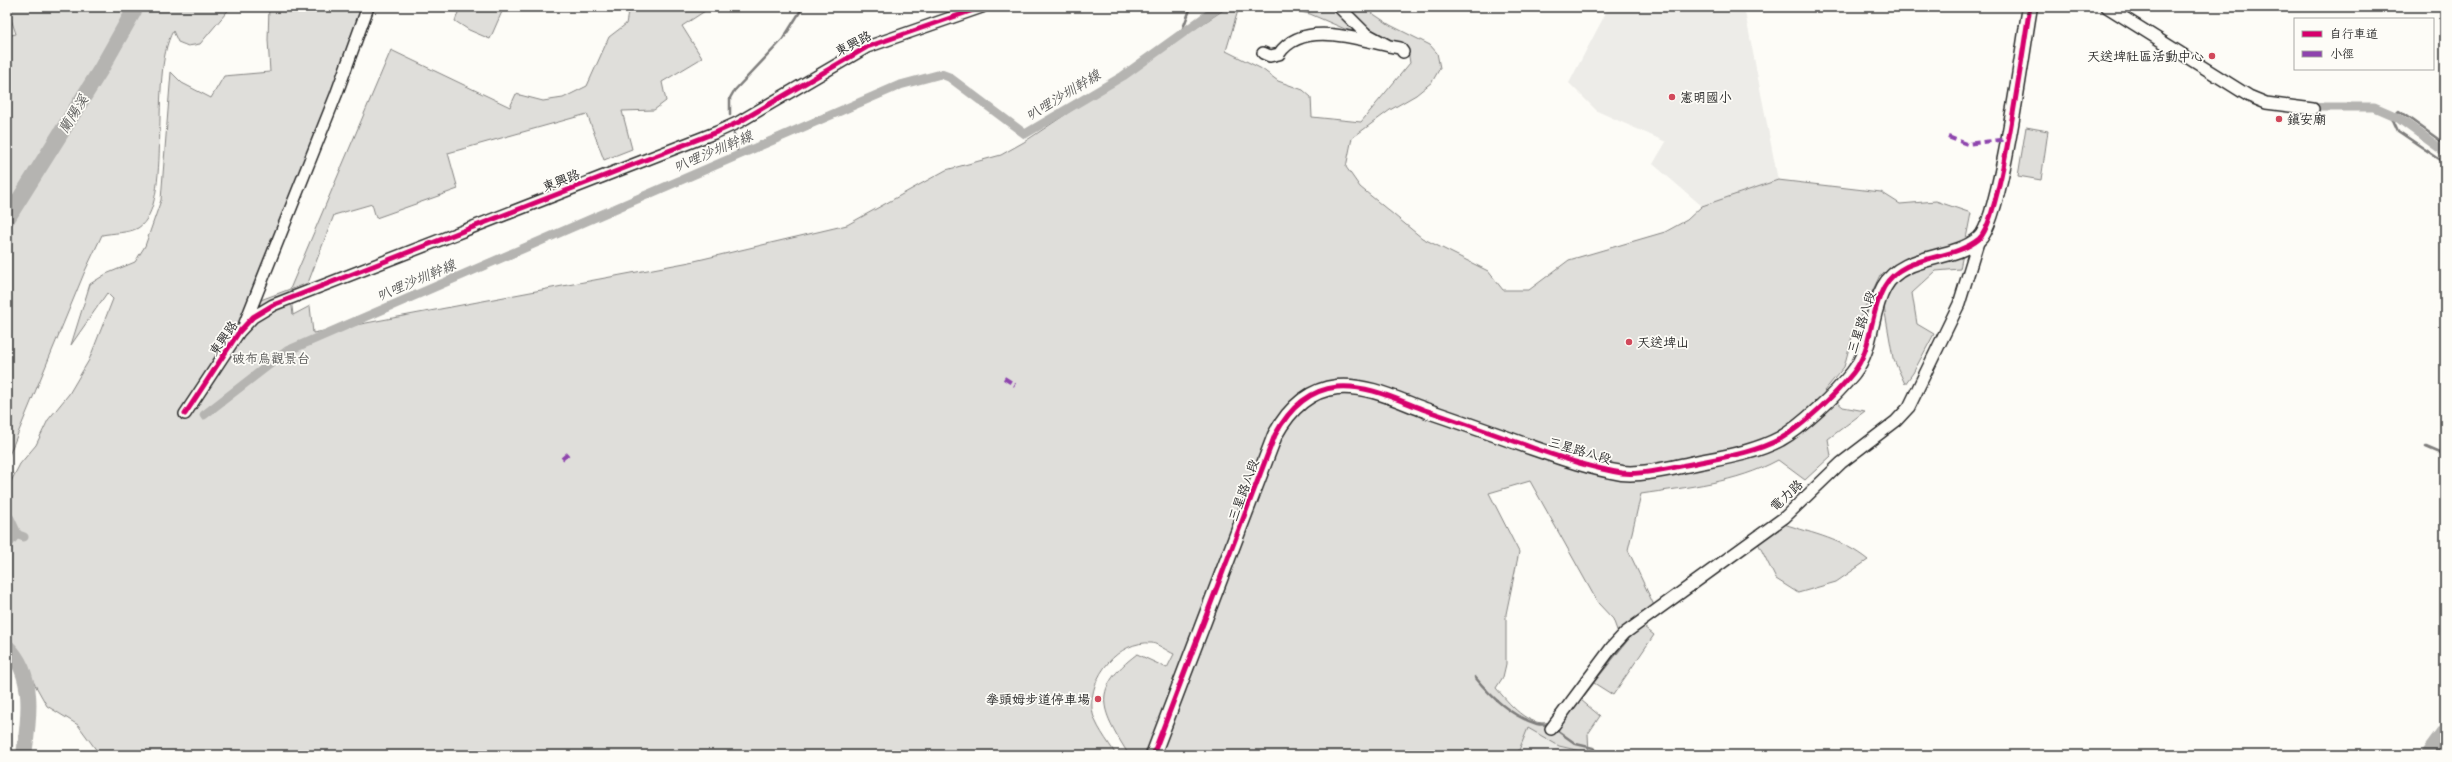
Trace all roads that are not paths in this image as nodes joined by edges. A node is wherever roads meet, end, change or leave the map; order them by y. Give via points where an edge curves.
1 (368, 7) edge
2 (982, 7) edge
3 (1339, 7) edge
4 (2030, 7) edge
5 (2108, 7) edge
6 (1389, 46) junction
7 (1403, 52) dead end
8 (1263, 53) dead end
9 (2313, 109) dead end
10 (1979, 239) junction
11 (244, 327) junction
12 (185, 414) dead end
13 (1551, 729) dead end
14 (1153, 755) edge

1 - 11 street
2 - 11 street, 東興路 via 867,47 739,122 273,305 253,317
3 - 6 street via 1365,33
4 - 10 main road via 1998,193 1988,225
5 - 9 street via 2249,96 2266,103
6 - 7 street via 1400,48
6 - 8 street via 1339,35 1310,36 1292,41 1279,54 1270,56
10 - 13 street, 電力路 via 1958,304 1909,407 1896,421 1841,463 1785,517 1625,633
10 - 14 main road, 三星路八段 via 1956,251 1904,267 1893,275 1884,288 1874,313 1865,352 1854,372 1821,407 1781,438 1744,453 1677,467 1626,473 1589,467 1354,387 1334,387 1317,392 1301,401 1284,418 1275,435
11 - 12 street, 東興路

